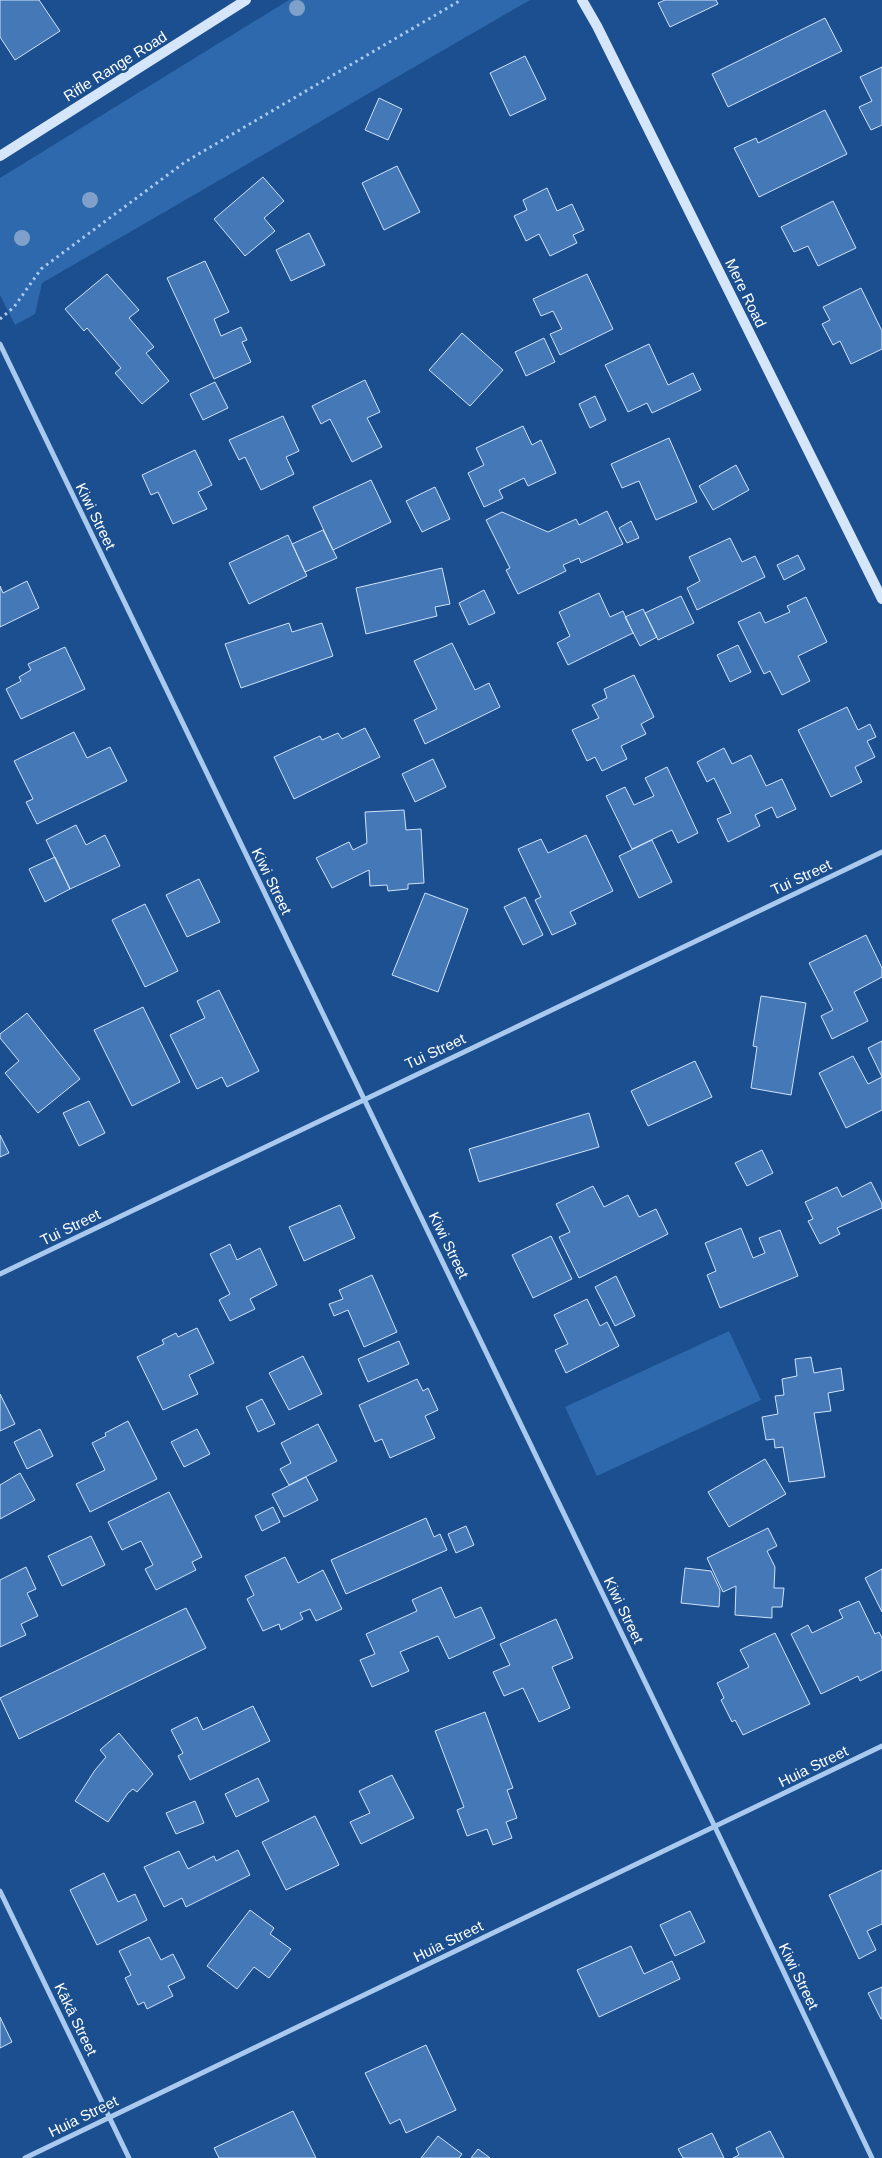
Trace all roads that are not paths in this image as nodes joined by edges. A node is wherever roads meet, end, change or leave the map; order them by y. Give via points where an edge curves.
1 (246, 0) edge
2 (582, 0) edge
3 (0, 156) edge
4 (0, 344) edge
5 (882, 599) edge
6 (882, 852) edge
7 (364, 1099) junction
8 (0, 1274) edge
9 (882, 1746) edge
10 (715, 1827) junction
11 (0, 1891) edge
12 (109, 2117) junction
13 (25, 2158) edge
14 (129, 2158) edge
15 (872, 2158) edge

1 - 3 street, Rifle Range Road
2 - 5 street, Mere Road
4 - 7 street, Kiwi Street
6 - 7 street, Tui Street
7 - 8 street, Tui Street
7 - 10 street, Kiwi Street
9 - 10 street, Huia Street
10 - 12 street, Huia Street
10 - 15 street, Kiwi Street
11 - 12 street, Kākā Street
12 - 13 street, Huia Street
12 - 14 street, Kākā Street

